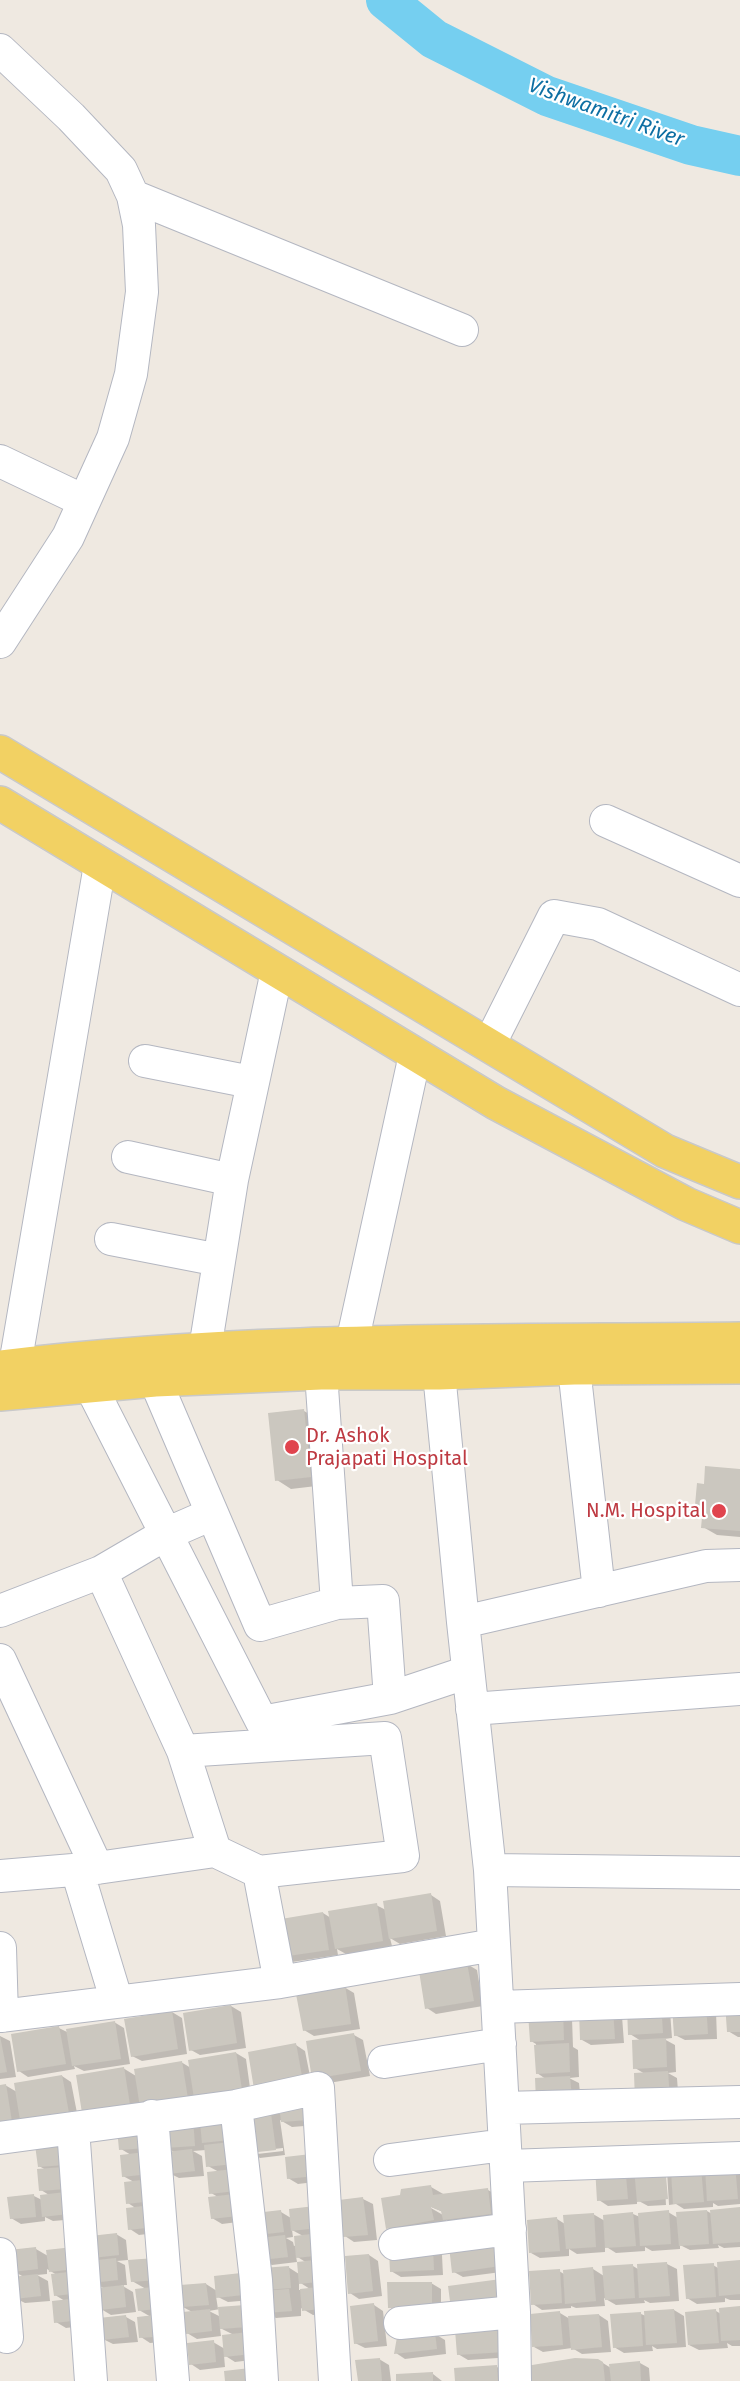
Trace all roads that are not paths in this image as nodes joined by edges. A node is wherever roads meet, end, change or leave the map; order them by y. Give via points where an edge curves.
1 (0, 50) edge
2 (133, 196) junction
3 (462, 330) dead end
4 (0, 460) edge
5 (84, 501) junction
6 (0, 642) edge
7 (0, 752) edge
8 (0, 803) edge
9 (606, 821) dead end
10 (100, 865) junction
11 (740, 881) edge
12 (277, 971) junction
13 (740, 990) edge
14 (489, 1045) junction
15 (415, 1055) junction
16 (145, 1061) dead end
17 (251, 1082) junction
18 (128, 1157) dead end
19 (232, 1180) junction
20 (740, 1182) edge
21 (740, 1227) edge
22 (111, 1239) dead end
23 (219, 1260) junction
24 (740, 1339) edge
25 (352, 1342) junction
26 (205, 1349) junction
27 (7, 1366) edge
28 (740, 1367) edge
29 (574, 1368) junction
30 (321, 1373) junction
31 (439, 1373) junction
32 (154, 1380) junction
33 (90, 1385) junction
34 (0, 1394) edge
35 (212, 1514) junction
36 (166, 1534) junction
37 (740, 1566) edge
38 (101, 1572) junction
39 (599, 1591) junction
40 (337, 1603) junction
41 (0, 1611) edge
42 (462, 1622) junction
43 (0, 1660) edge
44 (468, 1672) junction
45 (740, 1689) edge
46 (390, 1698) junction
47 (472, 1709) junction
48 (183, 1751) junction
49 (215, 1851) junction
50 (87, 1869) junction
51 (490, 1870) junction
52 (260, 1872) junction
53 (740, 1873) edge
54 (0, 1876) edge
55 (494, 1945) junction
56 (0, 1948) edge
57 (280, 1982) junction
58 (740, 1999) edge
59 (117, 2002) junction
60 (498, 2007) junction
61 (1, 2016) edge
62 (500, 2044) junction
63 (384, 2062) dead end
64 (740, 2102) edge
65 (236, 2106) junction
66 (502, 2108) junction
67 (152, 2116) junction
68 (73, 2128) junction
69 (0, 2138) edge
70 (506, 2155) junction
71 (740, 2158) edge
72 (390, 2160) dead end
73 (510, 2229) junction
74 (395, 2244) dead end
75 (0, 2254) edge
76 (514, 2312) junction
77 (400, 2323) dead end
78 (7, 2337) dead end
79 (91, 2381) edge
80 (173, 2381) edge
81 (262, 2381) edge
82 (335, 2381) edge
83 (515, 2381) edge

1 - 2 street via 121,170
2 - 3 street
2 - 5 street via 139,225 142,292 131,374 113,438
4 - 5 street
5 - 6 street via 68,537
7 - 14 main road
8 - 10 main road
9 - 11 street
10 - 12 main road
10 - 27 street
12 - 15 main road
12 - 17 street
13 - 14 street via 598,924 554,916
14 - 20 main road via 665,1151
15 - 21 main road via 675,1199
15 - 25 street
16 - 17 street
17 - 19 street
18 - 19 street
19 - 23 street
22 - 23 street
23 - 26 street
24 - 25 main road
25 - 26 main road
26 - 27 main road
28 - 29 main road
29 - 31 main road
29 - 39 street
30 - 31 main road
30 - 32 main road
30 - 40 street
31 - 42 street
32 - 33 main road
32 - 35 street
33 - 34 main road
33 - 36 street
35 - 36 street
35 - 40 street via 260,1625
36 - 38 street
36 - 46 street via 262,1722
37 - 39 street via 706,1566
38 - 41 street
38 - 48 street
39 - 42 street
40 - 46 street via 383,1601
42 - 44 street
43 - 50 street
44 - 46 street
44 - 47 street
45 - 47 street
47 - 51 street
48 - 49 street
48 - 52 street via 385,1738 404,1856
49 - 50 street
49 - 52 street
50 - 54 street
50 - 59 street
51 - 53 street
51 - 55 street
52 - 57 street
55 - 57 street
55 - 60 street
56 - 61 street
57 - 59 street
58 - 60 street
59 - 61 street
60 - 62 street
62 - 63 street
62 - 66 street
64 - 66 street
65 - 67 street
65 - 81 street via 256,2280
65 - 82 street via 318,2088
66 - 70 street
67 - 68 street
67 - 80 street
68 - 69 street
68 - 79 street
70 - 71 street
70 - 72 street
70 - 73 street
73 - 74 street
73 - 76 street
75 - 78 street
76 - 77 street
76 - 83 street

